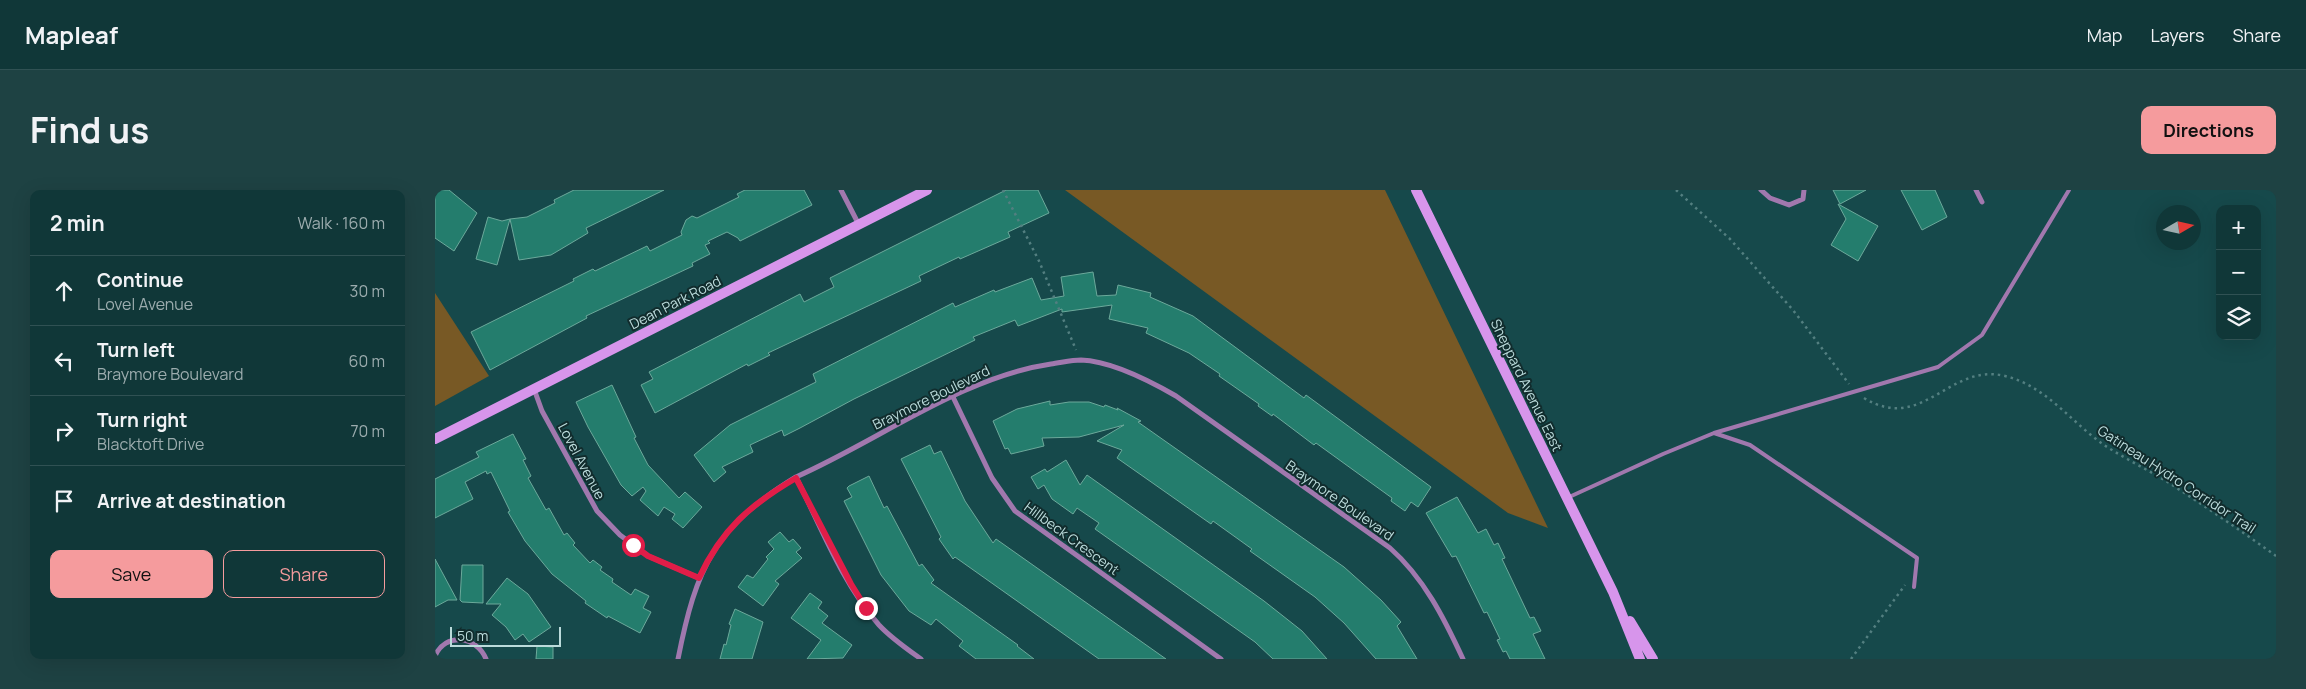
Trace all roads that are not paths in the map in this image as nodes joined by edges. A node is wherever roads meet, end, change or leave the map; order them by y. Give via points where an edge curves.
1 (841, 190) edge
2 (927, 190) edge
3 (1415, 190) edge
4 (1761, 190) edge
5 (1804, 190) edge
6 (1976, 190) edge
7 (2069, 190) edge
8 (1982, 202) dead end
9 (858, 223) junction
10 (534, 389) junction
11 (953, 397) junction
12 (1714, 433) junction
13 (435, 439) edge
14 (796, 478) junction
15 (1567, 498) junction
16 (699, 578) junction
17 (1913, 587) dead end
18 (1613, 592) junction
19 (435, 656) edge
20 (486, 659) edge
21 (679, 659) edge
22 (921, 659) edge
23 (1221, 659) edge
24 (1463, 659) edge
25 (1640, 659) edge
26 (1653, 659) edge

1 - 9 street
2 - 9 main road, Dean Park Road
3 - 15 main road, Sheppard Avenue East
4 - 5 street via 1770,198 1789,205 1803,199
6 - 8 street
7 - 12 lane via 1982,335 1938,367
9 - 10 main road, Dean Park Road
10 - 13 main road, Dean Park Road
10 - 16 street, Lovel Avenue via 542,411 597,511 620,535 648,556
11 - 14 street, Braymore Boulevard
11 - 23 street, Hillbeck Crescent via 993,478 1015,511
11 - 24 street, Braymore Boulevard via 1007,372 1080,360 1096,362 1144,379 1176,396 1408,564 1439,612
12 - 15 lane
12 - 17 lane via 1750,446 1917,558
14 - 16 street, Braymore Boulevard via 770,493 721,537
14 - 22 street via 866,608 892,637
15 - 18 main road, Sheppard Avenue East
16 - 21 street, Braymore Boulevard
18 - 25 main road, Sheppard Avenue East
18 - 26 main road, Sheppard Avenue East
19 - 20 street via 445,644 465,640 475,644

